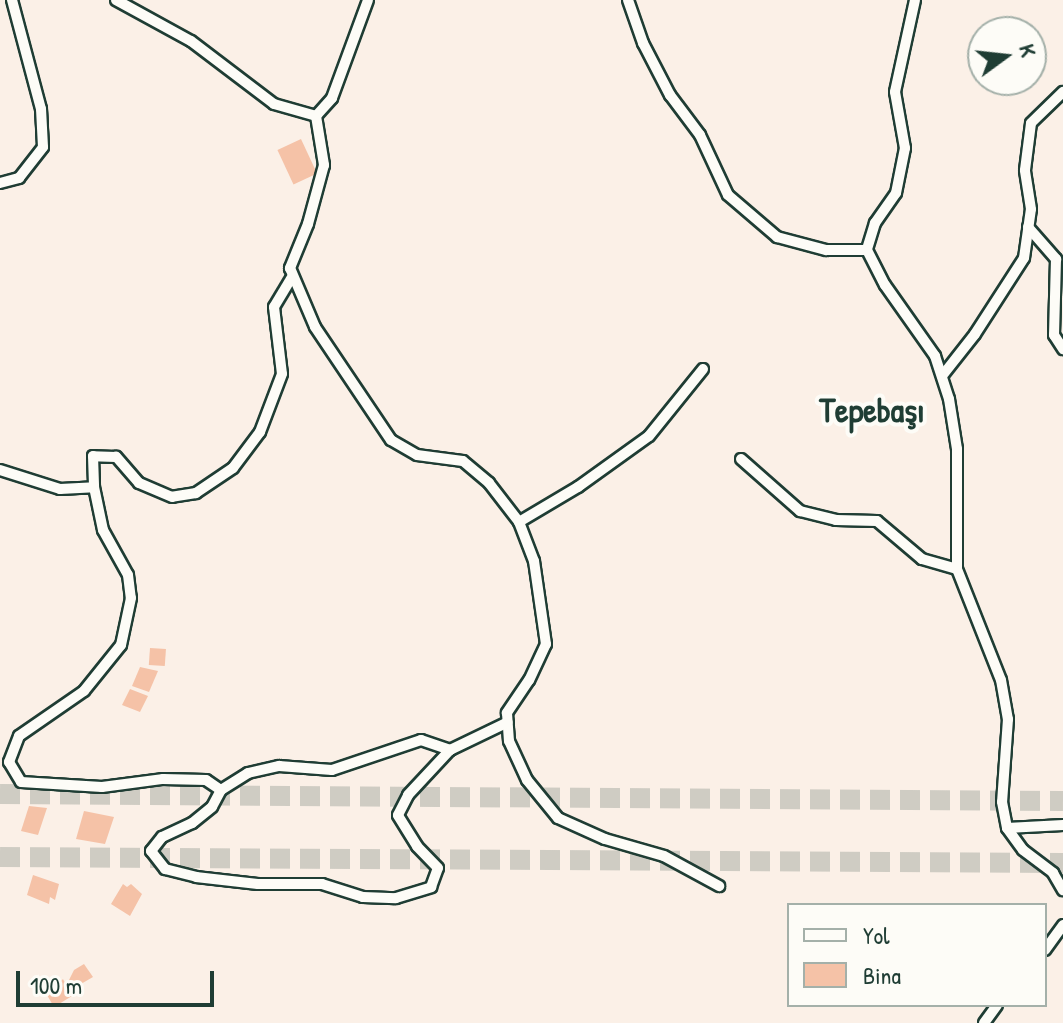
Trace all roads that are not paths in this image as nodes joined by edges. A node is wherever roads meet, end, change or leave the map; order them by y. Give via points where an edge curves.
1 (12, 0) edge
2 (116, 0) edge
3 (368, 0) edge
4 (628, 0) edge
5 (915, 0) edge
6 (1063, 92) edge
7 (316, 116) junction
8 (0, 183) edge
9 (1028, 227) junction
10 (867, 250) junction
11 (292, 277) junction
12 (1063, 349) edge
13 (703, 369) dead end
14 (942, 376) junction
15 (741, 459) dead end
16 (0, 470) edge
17 (94, 487) junction
18 (519, 522) junction
19 (957, 569) junction
20 (508, 722) junction
21 (450, 750) junction
22 (221, 790) junction
23 (1063, 825) edge
24 (1007, 828) junction
25 (719, 886) dead end
26 (1063, 890) edge
27 (1063, 925) edge
28 (1047, 947) edge

1 - 8 street via 41,109 43,147 19,178
2 - 7 street via 191,41 274,104
3 - 7 street via 332,98
4 - 10 street via 643,43 670,95 700,135 728,195 777,237 826,250
5 - 10 street via 895,92 905,148 896,193 875,223
6 - 9 street via 1031,123 1025,170
7 - 11 street via 324,165 290,268
9 - 12 street via 1056,259 1054,335
9 - 14 street via 1024,258
10 - 14 street via 935,356
11 - 17 street via 274,307 282,374 260,432 233,468 196,493 172,497 139,483 116,457 93,456
11 - 18 street via 315,327 391,440 417,455 463,461 489,483
13 - 18 street via 649,436
14 - 19 street via 957,449
15 - 19 street via 800,511 836,520 877,521 922,559
16 - 17 street via 60,489
17 - 22 street via 103,530 128,575 131,598 121,645 84,691 19,736 9,762 21,782 102,787 206,780
18 - 20 street via 534,561 546,644 507,713
19 - 24 street via 1001,680 1008,719 1002,802
20 - 21 street
20 - 25 street via 509,741 527,780 558,818 664,856
21 - 22 street via 421,740 332,770 279,766 248,773
21 - 22 street via 408,795 398,815 438,868 431,887 396,898 363,897 322,884 258,884 165,869 151,851 162,837 212,807
23 - 24 street
24 - 26 street
27 - 28 street

